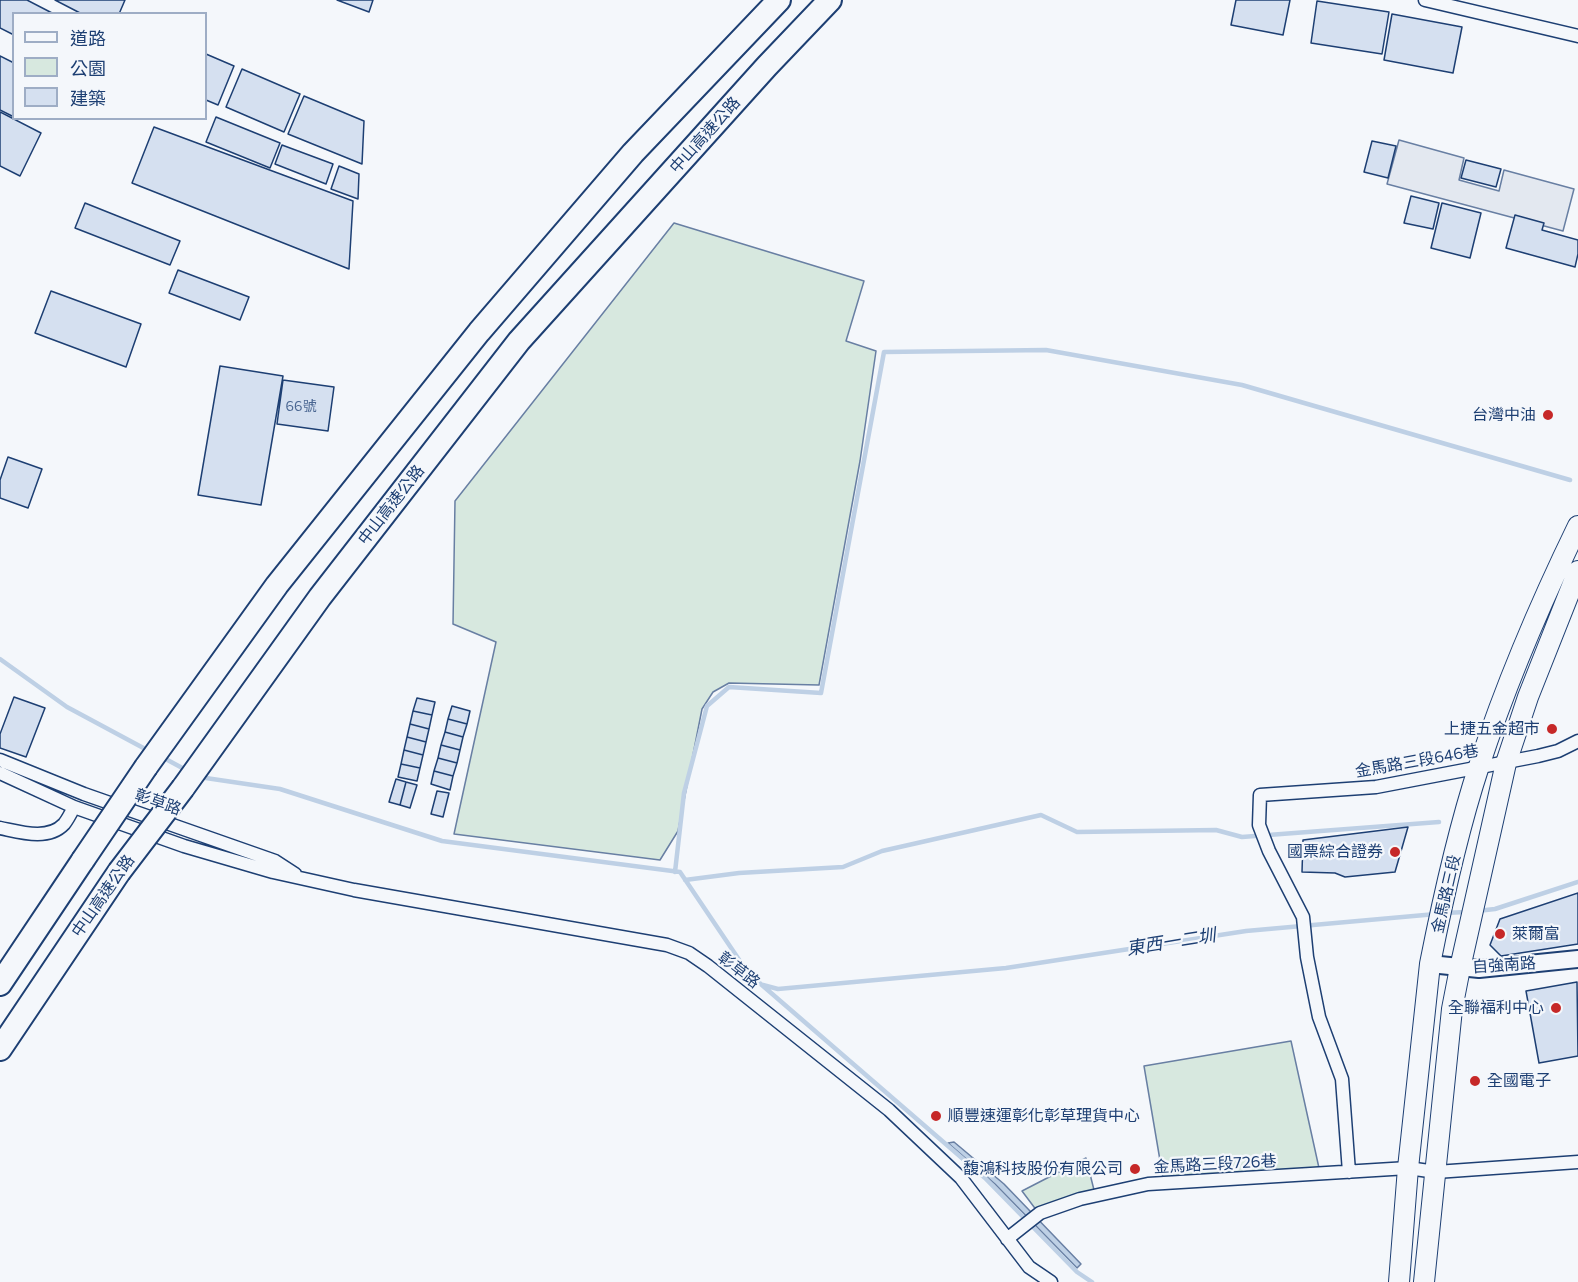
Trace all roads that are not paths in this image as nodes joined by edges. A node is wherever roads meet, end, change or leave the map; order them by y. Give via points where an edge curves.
1 (779, 0) edge
2 (830, 0) edge
3 (1425, 0) edge
4 (1578, 36) edge
5 (1578, 526) edge
6 (1578, 571) edge
7 (1578, 741) edge
8 (0, 760) edge
9 (1506, 763) junction
10 (1479, 766) junction
11 (0, 773) edge
12 (74, 807) junction
13 (0, 828) edge
14 (304, 879) junction
15 (1578, 960) edge
16 (1430, 964) junction
17 (1460, 968) junction
18 (0, 984) edge
19 (0, 1049) edge
20 (1578, 1162) edge
21 (1408, 1168) junction
22 (1349, 1172) junction
23 (1436, 1172) junction
24 (1007, 1239) junction
25 (1051, 1282) edge
26 (1399, 1282) edge
27 (1425, 1282) edge

1 - 18 highway, bridge via 633,153 479,332 277,585 152,758
2 - 19 highway, 中山高速公路, bridge via 519,341 320,597 119,872
3 - 4 street
5 - 10 main road, 金馬路三段 via 1551,582
6 - 9 main road, 金馬路三段
7 - 9 street, 金馬路三段646巷 via 1558,751
8 - 14 street, 彰草路 via 275,861
9 - 10 street, 金馬路三段646巷
9 - 17 main road, 金馬路三段
10 - 16 main road, 金馬路三段
10 - 22 street, 金馬路三段646巷 via 1376,788 1260,795 1259,825 1303,917 1319,1017 1342,1079
11 - 12 street, 彰草路
12 - 13 street via 63,825 47,833
12 - 14 street, 彰草路 via 184,846
14 - 24 street, 彰草路 via 667,945 689,953 889,1110 961,1178
15 - 17 street, 自強南路
16 - 17 street, 自強南路
16 - 21 main road, 金馬路三段
17 - 23 main road, 金馬路三段 via 1452,1009
20 - 23 street, 金馬路三段726巷
21 - 22 street, 金馬路三段726巷
21 - 23 street, 金馬路三段726巷
21 - 26 main road, 金馬路三段
22 - 24 street, 金馬路三段726巷 via 1148,1184 1080,1199 1040,1213
23 - 27 main road, 金馬路三段
24 - 25 street, 彰草路 via 1029,1267

